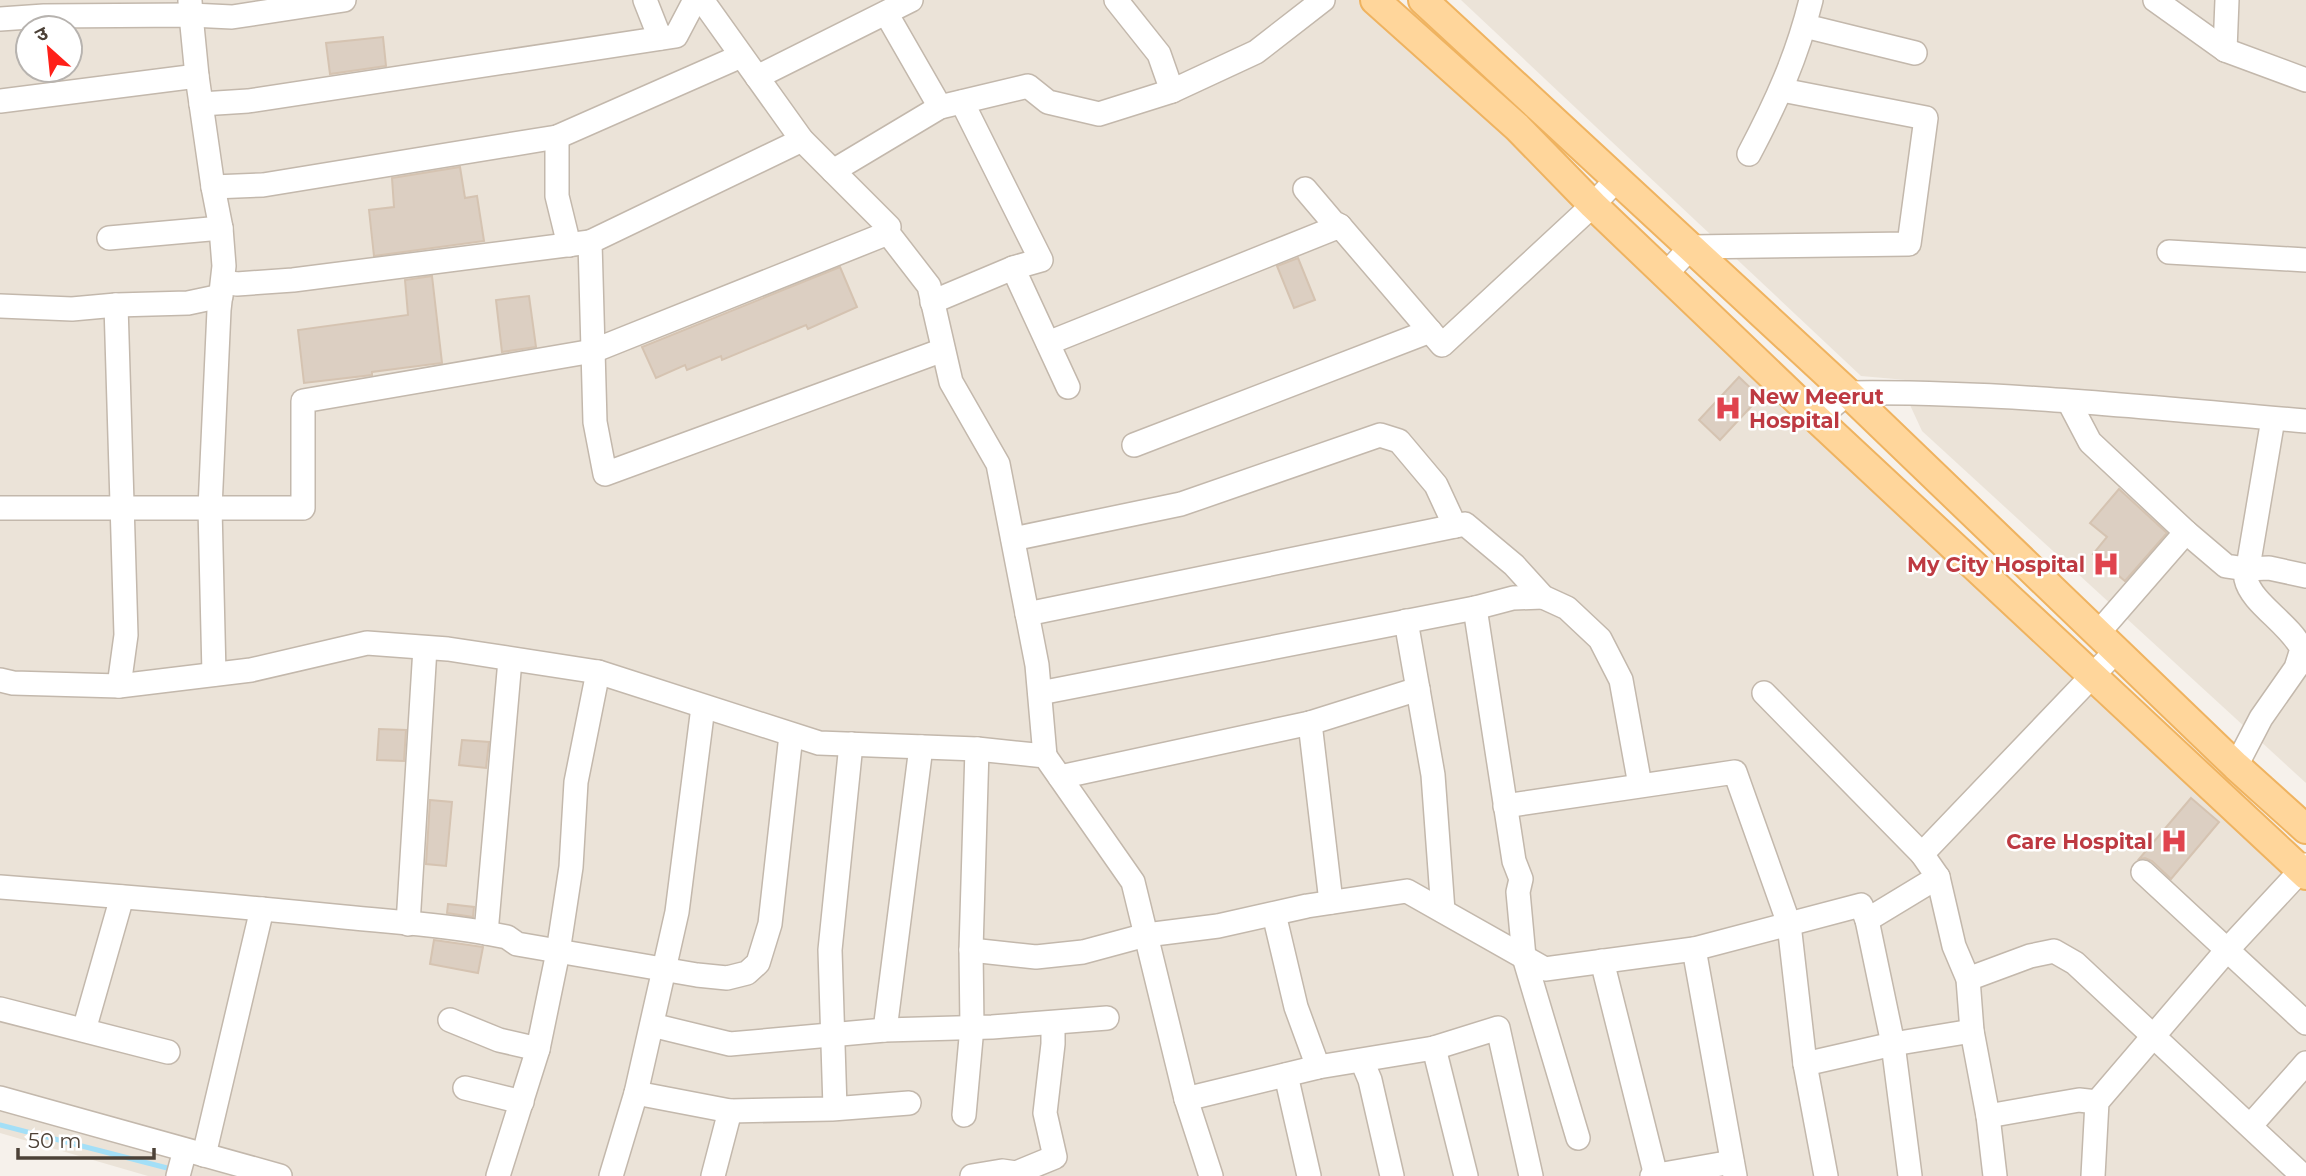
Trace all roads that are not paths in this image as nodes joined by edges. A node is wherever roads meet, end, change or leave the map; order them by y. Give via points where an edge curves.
1 (344, 0) edge
2 (645, 0) edge
3 (695, 0) edge
4 (702, 0) edge
5 (911, 0) edge
6 (1116, 0) edge
7 (1323, 0) edge
8 (1375, 0) edge
9 (1423, 0) edge
10 (1811, 0) edge
11 (2155, 0) edge
12 (2227, 0) edge
13 (191, 8) edge
14 (886, 13) junction
15 (0, 19) edge
16 (1805, 26) junction
17 (660, 38) junction
18 (2225, 50) junction
19 (1915, 53) dead end
20 (741, 55) junction
21 (197, 76) junction
22 (757, 77) junction
23 (2306, 80) edge
24 (1782, 90) junction
25 (1172, 92) junction
26 (0, 101) edge
27 (201, 104) junction
28 (951, 104) junction
29 (557, 137) junction
30 (802, 140) junction
31 (1749, 155) dead end
32 (833, 171) junction
33 (1617, 179) junction
34 (213, 187) junction
35 (1305, 188) dead end
36 (1593, 205) junction
37 (1340, 226) junction
38 (221, 228) junction
39 (888, 233) junction
40 (109, 238) dead end
41 (579, 244) junction
42 (1691, 247) junction
43 (2169, 252) dead end
44 (2306, 260) edge
45 (1013, 268) junction
46 (1666, 274) junction
47 (222, 289) junction
48 (932, 302) junction
49 (116, 304) junction
50 (0, 306) edge
51 (1430, 331) junction
52 (1048, 343) junction
53 (943, 349) junction
54 (593, 351) junction
55 (1068, 387) dead end
56 (1848, 393) junction
57 (2069, 402) junction
58 (1817, 419) junction
59 (2273, 419) junction
60 (2306, 421) edge
61 (1133, 445) dead end
62 (0, 508) edge
63 (122, 508) junction
64 (210, 508) junction
65 (1455, 526) junction
66 (2186, 532) junction
67 (1013, 539) junction
68 (2246, 569) junction
69 (2306, 576) edge
70 (1544, 597) junction
71 (1475, 608) junction
72 (1027, 614) junction
73 (1406, 621) junction
74 (2108, 641) junction
75 (425, 648) junction
76 (510, 660) junction
77 (598, 672) junction
78 (214, 674) junction
79 (2092, 676) junction
80 (0, 680) edge
81 (119, 685) junction
82 (1418, 689) junction
83 (1040, 693) junction
84 (1764, 693) dead end
85 (704, 707) junction
86 (1310, 723) junction
87 (791, 735) junction
88 (851, 744) junction
89 (921, 747) junction
90 (977, 748) junction
91 (1045, 755) junction
92 (2236, 765) junction
93 (1060, 776) junction
94 (1640, 785) junction
95 (1505, 806) junction
96 (2306, 829) edge
97 (1922, 854) junction
98 (2304, 870) edge
99 (2143, 872) dead end
100 (1938, 877) junction
101 (0, 887) edge
102 (122, 897) junction
103 (1331, 902) junction
104 (262, 908) junction
105 (1443, 911) junction
106 (1274, 914) junction
107 (1867, 920) junction
108 (408, 924) junction
109 (1789, 924) junction
110 (486, 933) junction
111 (1146, 935) junction
112 (1694, 949) junction
113 (971, 950) junction
114 (2227, 950) junction
115 (558, 952) junction
116 (1524, 957) junction
117 (1602, 961) junction
118 (664, 971) junction
119 (1968, 979) junction
120 (0, 1009) edge
121 (1107, 1018) dead end
122 (450, 1020) dead end
123 (1053, 1023) junction
124 (2306, 1023) edge
125 (652, 1025) junction
126 (972, 1027) junction
127 (84, 1030) junction
128 (885, 1030) junction
129 (1972, 1031) junction
130 (834, 1034) junction
131 (2154, 1035) junction
132 (1893, 1044) junction
133 (1434, 1048) junction
134 (538, 1049) junction
135 (168, 1052) dead end
136 (1362, 1061) junction
137 (2306, 1063) edge
138 (1805, 1064) junction
139 (1318, 1067) junction
140 (1286, 1076) junction
141 (465, 1088) dead end
142 (636, 1093) junction
143 (0, 1098) edge
144 (1186, 1098) junction
145 (522, 1102) junction
146 (2098, 1102) junction
147 (909, 1103) dead end
148 (835, 1108) junction
149 (730, 1111) junction
150 (964, 1115) dead end
151 (1988, 1116) junction
152 (2251, 1125) junction
153 (1578, 1138) dead end
154 (187, 1160) edge
155 (1733, 1169) edge
156 (1016, 1175) edge
157 (280, 1176) edge
158 (498, 1176) edge
159 (611, 1176) edge
160 (713, 1176) edge
161 (972, 1176) edge
162 (1211, 1176) edge
163 (1309, 1176) edge
164 (1392, 1176) edge
165 (1466, 1176) edge
166 (1531, 1176) edge
167 (1655, 1176) edge
168 (1826, 1176) edge
169 (1910, 1176) edge
170 (1995, 1176) edge
171 (2093, 1176) edge
172 (2303, 1176) edge

1 - 13 street via 232,17
2 - 17 street
3 - 17 street via 676,36
4 - 20 street
5 - 14 street
6 - 25 street via 1159,54
7 - 25 street via 1256,52
8 - 36 main road via 1517,127
9 - 33 main road
10 - 16 street
11 - 18 street
12 - 18 street
13 - 15 street
13 - 21 street
14 - 22 street
14 - 28 street
16 - 19 street
16 - 24 street
17 - 27 street via 248,101
18 - 23 street
20 - 22 street
20 - 29 street
21 - 26 street
21 - 27 street
22 - 30 street
24 - 31 street
24 - 42 street via 1926,118 1909,244
25 - 28 street via 1099,114 1048,102 1028,86
27 - 34 street
28 - 32 street
28 - 45 street via 1041,260
29 - 34 street via 263,186
29 - 41 street via 557,196
30 - 32 street
30 - 41 street
32 - 39 street via 889,227
33 - 36 street
33 - 42 main road
34 - 38 street
35 - 37 street
36 - 46 main road
36 - 51 street via 1442,345
37 - 51 street
37 - 52 street
38 - 40 street
38 - 47 street
39 - 48 street via 929,286
39 - 54 street
41 - 47 street
41 - 54 street
42 - 46 street
42 - 56 main road
43 - 44 street
45 - 48 street
45 - 52 street
46 - 58 main road
47 - 49 street via 188,303
47 - 64 street
48 - 53 street
49 - 50 street via 72,309
49 - 63 street
51 - 61 street
52 - 55 street
53 - 54 street via 605,474 595,422
53 - 67 street via 951,382 998,464
54 - 64 street via 303,401 303,508
56 - 57 street
56 - 58 street
56 - 74 main road
57 - 59 street
57 - 66 street via 2090,442
58 - 79 main road
59 - 60 street
59 - 68 street
62 - 63 street
63 - 64 street
63 - 81 street via 126,635
64 - 78 street
65 - 67 street via 1429,476 1399,441 1380,435 1181,504
65 - 70 street via 1465,524
65 - 72 street
66 - 68 street via 2227,566
66 - 74 street
67 - 72 street
68 - 69 street via 2269,568
68 - 92 street via 2248,589 2285,624 2302,649 2296,668
70 - 71 street via 1513,598
70 - 94 street via 1567,608 1600,639 1621,680
71 - 73 street
71 - 95 street
72 - 83 street
73 - 82 street
73 - 83 street
74 - 79 street
74 - 92 main road
75 - 76 street
75 - 78 street via 367,643
75 - 108 street
76 - 77 street
76 - 110 street
77 - 85 street
77 - 115 street via 576,782 571,867
78 - 81 street
79 - 97 street
79 - 98 main road
80 - 81 street
82 - 86 street
82 - 105 street via 1433,775
83 - 91 street
84 - 97 street
85 - 87 street
85 - 118 street via 677,912
86 - 93 street
86 - 103 street
87 - 88 street via 819,743
87 - 118 street via 770,924 758,963 747,973 727,978
88 - 89 street
88 - 130 street via 830,950
89 - 90 street
89 - 128 street
90 - 91 street
90 - 113 street
91 - 93 street
92 - 96 main road
93 - 111 street via 1133,882
94 - 95 street
94 - 109 street via 1735,772
95 - 116 street via 1521,879
97 - 100 street
98 - 114 street
99 - 114 street
100 - 107 street
100 - 119 street via 1954,946
101 - 102 street
102 - 104 street
102 - 127 street
103 - 105 street via 1407,891
103 - 106 street
104 - 108 street
104 - 154 street
105 - 116 street
106 - 111 street
106 - 139 street via 1296,1007
107 - 109 street via 1861,905
107 - 132 street
108 - 110 street
109 - 112 street
109 - 138 street
110 - 115 street
111 - 113 street via 1083,952 1036,957
111 - 144 street
112 - 117 street
112 - 155 street
113 - 126 street
114 - 124 street
114 - 131 street
115 - 118 street
115 - 134 street
116 - 117 street via 1545,969
116 - 153 street
117 - 167 street
118 - 125 street
119 - 129 street
119 - 131 street via 2054,951 2075,963
120 - 127 street
121 - 123 street
122 - 134 street via 499,1040
123 - 126 street
123 - 156 street via 1045,1114 1055,1157
125 - 130 street via 730,1044
125 - 142 street
126 - 128 street
126 - 150 street
127 - 135 street
128 - 130 street
129 - 132 street
129 - 151 street
130 - 148 street
131 - 146 street
131 - 152 street
132 - 138 street
132 - 169 street
133 - 136 street
133 - 165 street
133 - 166 street via 1498,1028
134 - 145 street
136 - 139 street
136 - 164 street
137 - 152 street
138 - 168 street
139 - 140 street
140 - 144 street
140 - 163 street
141 - 145 street
142 - 149 street
142 - 159 street
143 - 154 street
144 - 162 street
145 - 158 street
146 - 151 street via 2079,1100
146 - 171 street
147 - 148 street
148 - 149 street
149 - 160 street
151 - 170 street
152 - 172 street
154 - 157 street
155 - 167 street
156 - 161 street via 1002,1171

